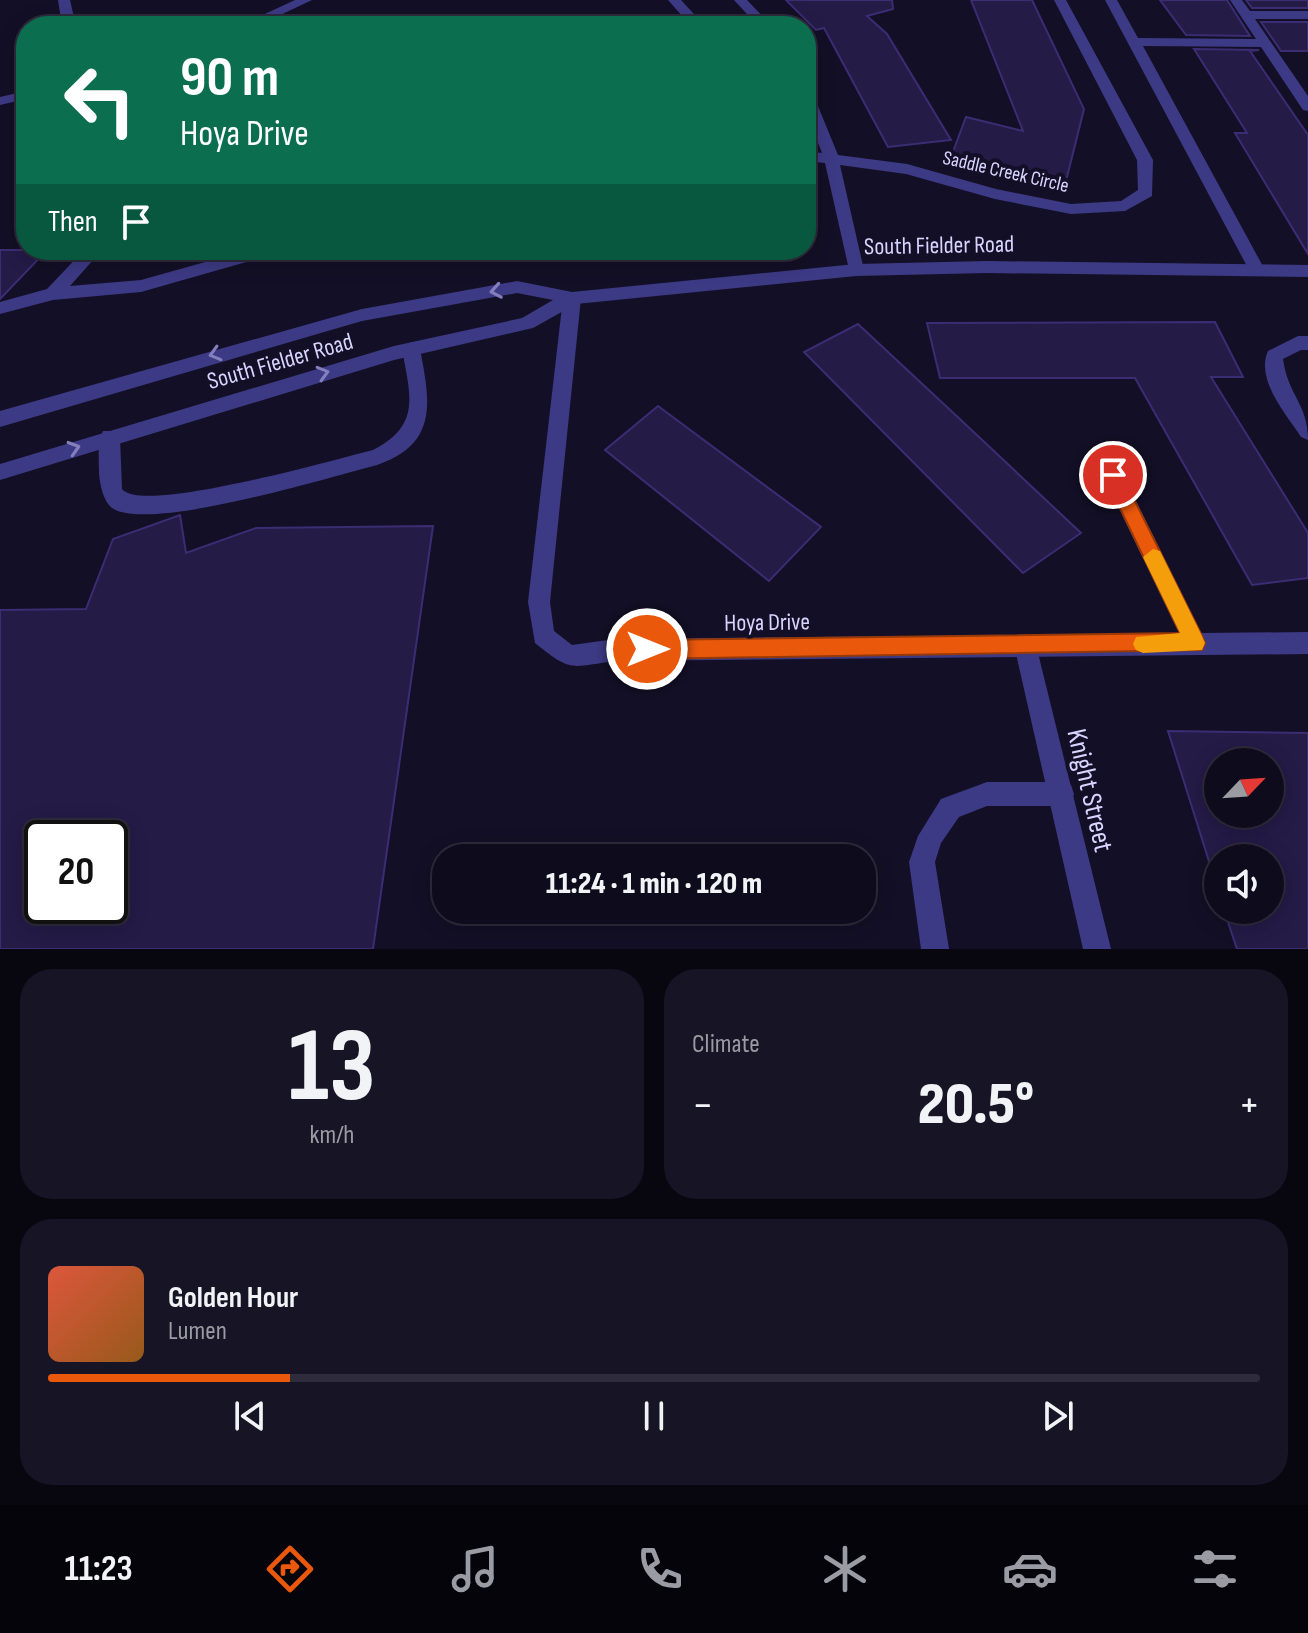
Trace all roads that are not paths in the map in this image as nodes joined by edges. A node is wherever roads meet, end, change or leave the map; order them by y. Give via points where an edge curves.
1 (306, 0) edge
2 (674, 0) edge
3 (740, 0) edge
4 (1060, 0) edge
5 (1111, 0) edge
6 (1236, 0) edge
7 (1246, 15) junction
8 (1308, 15) edge
9 (269, 16) edge
10 (689, 16) edge
11 (755, 16) edge
12 (1133, 42) junction
13 (1265, 43) junction
14 (1308, 107) edge
15 (816, 119) edge
16 (816, 156) edge
17 (831, 157) junction
18 (85, 260) edge
19 (233, 260) edge
20 (856, 270) junction
21 (1257, 270) junction
22 (1308, 271) edge
23 (53, 294) junction
24 (572, 298) junction
25 (0, 308) edge
26 (1308, 343) edge
27 (411, 349) junction
28 (0, 419) edge
29 (1308, 432) edge
30 (110, 437) junction
31 (0, 472) edge
32 (1113, 475) dead end
33 (1195, 643) junction
34 (1308, 643) edge
35 (1025, 645) junction
36 (1062, 794) junction
37 (935, 949) edge
38 (1097, 949) edge

1 - 9 street
2 - 10 street
3 - 11 street
4 - 17 street, Saddle Creek Circle via 1145,160 1146,192 1125,206 1071,209 907,169
5 - 12 street
6 - 7 street
7 - 8 street
7 - 13 street
12 - 13 street
12 - 21 street
13 - 14 street
15 - 17 street
16 - 17 street, Saddle Creek Circle
17 - 20 street
18 - 23 street
19 - 23 street via 141,286
20 - 21 street, South Fielder Road
20 - 24 street, South Fielder Road
21 - 22 street, South Fielder Road
23 - 25 street
24 - 27 street, South Fielder Road via 527,323
24 -> 28 street, South Fielder Road via 517,287 362,315
24 - 35 street, Hoya Drive via 539,602 543,636 568,656 615,650
26 - 29 street via 1274,356 1277,384
30 -> 27 street, South Fielder Road
27 - 30 street via 421,412 413,432 377,457 223,494 136,508 120,503 111,491
31 -> 30 street, South Fielder Road
32 - 33 street
33 - 34 street, Hoya Drive
33 - 35 street, Hoya Drive
35 - 36 street, Knight Street
36 - 37 street via 987,794 950,808 922,862
36 - 38 street, Knight Street

